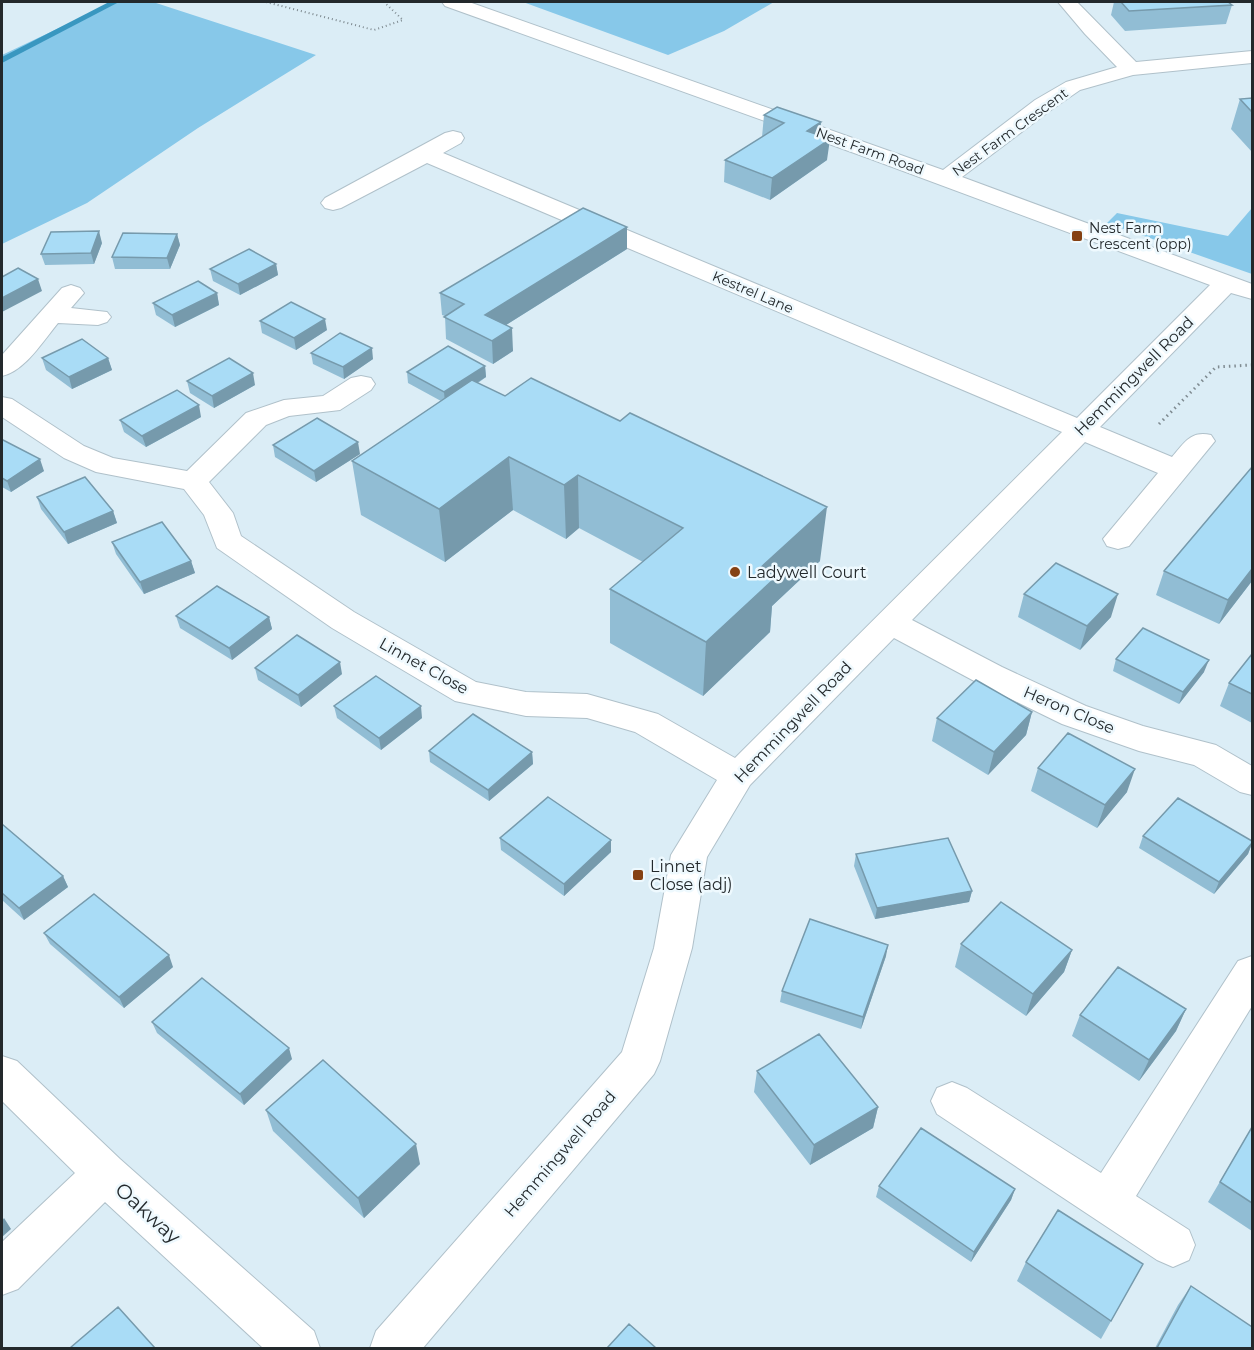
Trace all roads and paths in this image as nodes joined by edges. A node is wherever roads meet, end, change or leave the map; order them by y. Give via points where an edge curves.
1 (266, 2) edge
2 (384, 2) edge
3 (452, 2) edge
4 (1067, 2) edge
5 (1252, 57) edge
6 (1131, 69) junction
7 (453, 138) dead end
8 (425, 154) junction
9 (945, 179) junction
10 (333, 203) dead end
11 (1239, 288) edge
12 (71, 293) dead end
13 (52, 315) junction
14 (98, 317) dead end
15 (1252, 365) edge
16 (2, 368) edge
17 (361, 384) dead end
18 (2, 405) edge
19 (1081, 430) junction
20 (1201, 441) dead end
21 (1133, 450) junction
22 (1177, 470) junction
23 (194, 481) junction
24 (1118, 539) dead end
25 (891, 623) junction
26 (738, 776) junction
27 (1252, 782) edge
28 (1252, 973) edge
29 (2, 1074) edge
30 (952, 1101) dead end
31 (105, 1173) junction
32 (1107, 1202) junction
33 (1173, 1245) dead end
34 (2, 1273) edge
35 (297, 1348) edge
36 (393, 1348) edge

1 - 2 path via 374,30 403,20
3 - 9 street, Nest Farm Road
4 - 6 street
5 - 6 street, Nest Farm Crescent
6 - 9 street, Nest Farm Crescent via 1074,86
7 - 8 street
8 - 10 street
8 - 19 street, Kestrel Lane
9 - 11 street, Nest Farm Road
11 - 19 street, Hemmingwell Road
12 - 13 street
13 - 14 street
13 - 16 street
15 - 21 path via 1216,368
17 - 23 street via 330,404 284,408 256,419
18 - 23 street via 74,452 106,466
19 - 21 street, Kestrel Lane
19 - 25 street, Hemmingwell Road
20 - 22 street
21 - 22 street, Kestrel Lane
22 - 24 street
23 - 26 street, Linnet Close via 218,513 228,541 343,620 466,692 526,704 587,706 646,723
25 - 26 street, Hemmingwell Road
25 - 27 street, Heron Close via 1074,715 1139,738 1204,754
26 - 36 street, Hemmingwell Road via 689,855 673,948 640,1061
28 - 32 street
29 - 31 street, Oakway
30 - 32 street
31 - 34 street
31 - 35 street, Oakway
32 - 33 street

